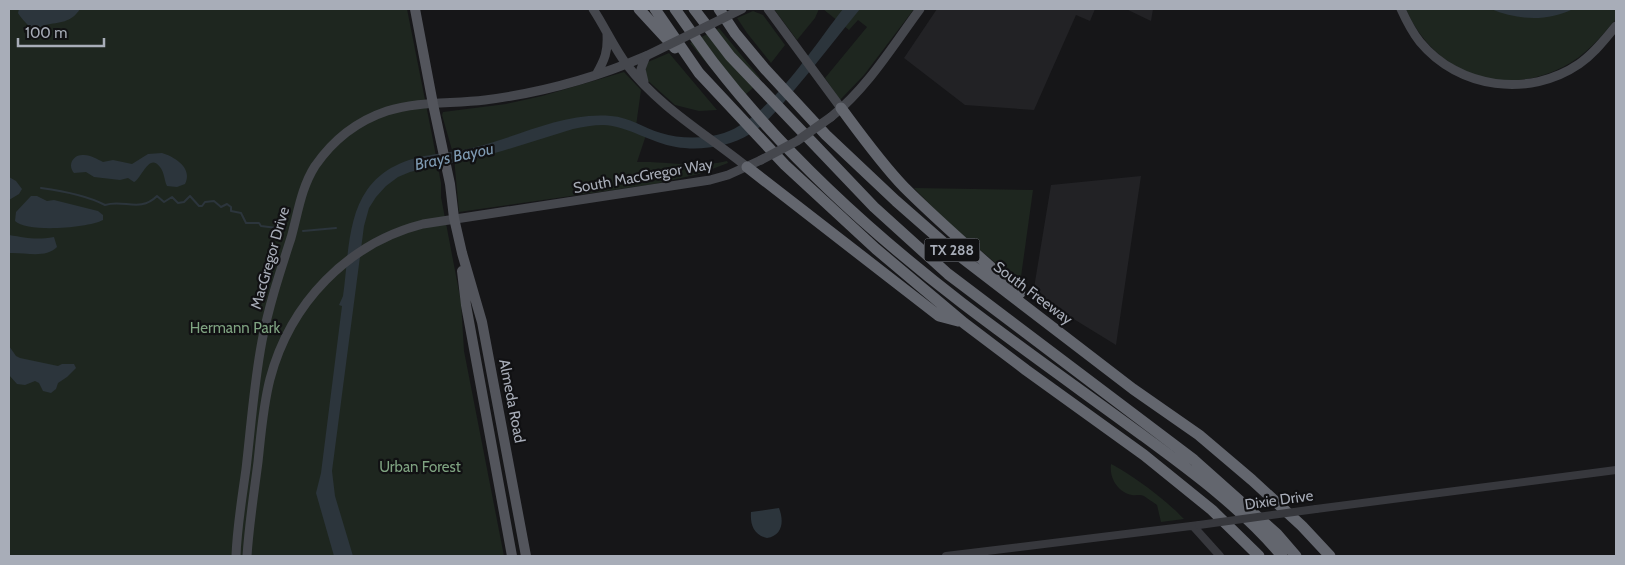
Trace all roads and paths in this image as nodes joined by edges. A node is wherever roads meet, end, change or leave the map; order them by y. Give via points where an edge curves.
1 (415, 9) edge
2 (594, 9) edge
3 (639, 9) edge
4 (655, 9) edge
5 (675, 9) edge
6 (694, 9) edge
7 (719, 9) edge
8 (724, 9) edge
9 (742, 9) edge
10 (768, 9) edge
11 (920, 9) edge
12 (1401, 9) edge
13 (1616, 26) edge
14 (607, 31) junction
15 (736, 33) junction
16 (646, 56) junction
17 (627, 64) junction
18 (699, 73) junction
19 (596, 75) junction
20 (648, 88) junction
21 (432, 104) junction
22 (841, 108) junction
23 (742, 163) junction
24 (454, 218) junction
25 (462, 253) junction
26 (964, 323) junction
27 (1087, 352) junction
28 (256, 377) junction
29 (270, 379) junction
30 (507, 458) junction
31 (494, 460) junction
32 (1616, 470) edge
33 (1196, 526) junction
34 (236, 556) edge
35 (247, 556) edge
36 (512, 556) edge
37 (526, 556) edge
38 (946, 556) edge
39 (1220, 556) edge
40 (1259, 556) edge
41 (1282, 556) edge
42 (1296, 556) edge
43 (1330, 556) edge

1 - 21 main road, Almeda Road
2 - 14 main road
3 - 18 highway
4 - 18 highway, TX 288
5 - 41 highway via 738,92 795,155 870,228 961,302 1180,463 1268,539
6 - 42 highway via 751,79 874,206 948,274 1194,460 1277,534
7 - 15 highway, South Freeway / TX 288
8 - 15 highway
9 - 16 main road, MacGregor Drive, bridge
10 - 22 main road
11 - 22 main road, South MacGregor Way via 869,80
12 - 13 main road via 1420,42 1436,58 1464,76 1498,85 1536,83 1568,71 1595,50
14 - 17 main road
14 - 19 main road via 608,47
15 - 27 highway, South Freeway / TX 288 via 826,134 896,202 953,250
16 - 17 main road, MacGregor Drive
16 - 20 main road via 641,69
17 - 19 main road, MacGregor Drive
17 - 20 main road
18 - 26 highway, TX 288 via 785,165 876,249
19 - 21 main road, MacGregor Drive via 508,97
20 - 23 main road
21 - 24 main road, Almeda Road via 440,132
21 - 28 main road, MacGregor Drive via 396,109 362,122 338,140 316,166 300,199 271,301
22 - 23 main road, South MacGregor Way, bridge via 797,141 761,160
22 - 27 highway via 903,185 949,231
23 - 24 main road, South MacGregor Way via 710,180
23 - 26 highway via 939,316
24 - 25 main road, Almeda Road
24 - 29 main road via 415,226 385,237 352,257 305,303 279,352
25 - 30 main road, Almeda Road via 482,322
25 - 31 main road, Almeda Road via 466,305
26 - 40 highway, TX 288 via 1144,455 1212,510
27 - 43 highway, South Freeway / TX 288 via 1199,435 1302,526
28 - 29 main road
28 - 34 main road, MacGregor Drive
29 - 35 main road
30 - 31 main road
30 - 37 main road, Almeda Road
31 - 36 main road, Almeda Road
32 - 33 street, Dixie Drive, bridge
33 - 38 street, Dixie Drive
33 - 39 street

